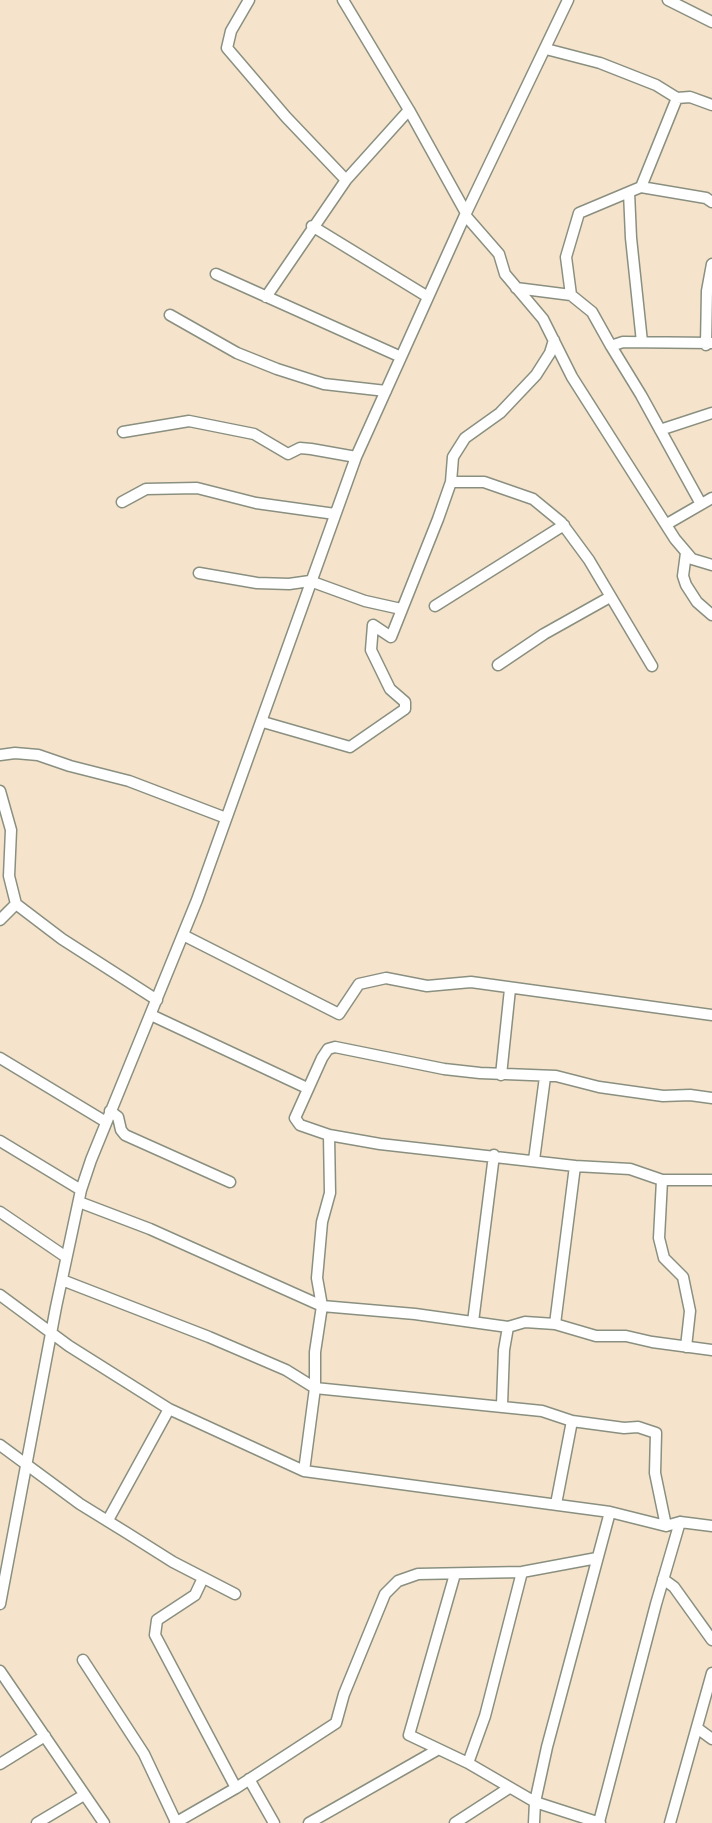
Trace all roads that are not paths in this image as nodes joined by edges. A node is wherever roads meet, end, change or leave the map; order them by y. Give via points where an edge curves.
1 (249, 0) edge
2 (343, 0) edge
3 (568, 0) edge
4 (668, 0) edge
5 (712, 22) edge
6 (546, 49) junction
7 (676, 98) junction
8 (712, 105) edge
9 (409, 110) junction
10 (346, 180) junction
11 (641, 187) junction
12 (629, 192) junction
13 (712, 202) edge
14 (465, 214) junction
15 (312, 226) junction
16 (712, 264) edge
17 (216, 274) dead end
18 (516, 288) junction
19 (571, 295) junction
20 (266, 297) junction
21 (428, 297) junction
22 (170, 315) dead end
23 (554, 340) junction
24 (642, 342) junction
25 (709, 344) edge
26 (611, 345) junction
27 (401, 357) junction
28 (386, 391) junction
29 (712, 413) edge
30 (660, 430) junction
31 (123, 432) dead end
32 (356, 458) junction
33 (451, 482) junction
34 (712, 498) edge
35 (122, 502) dead end
36 (701, 504) junction
37 (335, 514) junction
38 (667, 524) junction
39 (564, 525) junction
40 (686, 553) junction
41 (712, 565) edge
42 (199, 573) dead end
43 (310, 581) junction
44 (610, 597) junction
45 (435, 606) dead end
46 (401, 609) junction
47 (712, 615) edge
48 (498, 665) dead end
49 (652, 666) dead end
50 (263, 722) junction
51 (0, 755) edge
52 (0, 791) edge
53 (226, 818) junction
54 (16, 904) junction
55 (0, 920) edge
56 (183, 935) junction
57 (510, 989) junction
58 (157, 1000) junction
59 (151, 1015) junction
60 (712, 1015) edge
61 (0, 1058) edge
62 (501, 1075) junction
63 (545, 1077) junction
64 (307, 1088) junction
65 (712, 1098) edge
66 (108, 1116) junction
67 (329, 1135) junction
68 (0, 1141) edge
69 (494, 1155) junction
70 (534, 1160) junction
71 (575, 1167) junction
72 (662, 1180) junction
73 (712, 1180) edge
74 (230, 1182) dead end
75 (81, 1190) junction
76 (79, 1202) junction
77 (0, 1212) edge
78 (66, 1257) junction
79 (62, 1280) junction
80 (0, 1295) edge
81 (322, 1306) junction
82 (473, 1322) junction
83 (555, 1324) junction
84 (508, 1327) junction
85 (51, 1333) junction
86 (686, 1347) junction
87 (712, 1350) edge
88 (315, 1388) junction
89 (502, 1406) junction
90 (169, 1409) junction
91 (572, 1421) junction
92 (0, 1445) edge
93 (27, 1465) junction
94 (304, 1471) junction
95 (556, 1504) junction
96 (610, 1512) junction
97 (108, 1520) junction
98 (680, 1522) junction
99 (666, 1526) junction
100 (712, 1526) edge
101 (597, 1558) junction
102 (522, 1572) junction
103 (455, 1574) junction
104 (203, 1578) junction
105 (663, 1579) junction
106 (235, 1594) dead end
107 (0, 1604) edge
108 (712, 1640) edge
109 (83, 1660) dead end
110 (0, 1671) edge
111 (712, 1673) edge
112 (697, 1728) junction
113 (45, 1736) junction
114 (712, 1739) edge
115 (437, 1750) junction
116 (468, 1763) junction
117 (0, 1764) edge
118 (249, 1779) junction
119 (236, 1788) junction
120 (509, 1788) junction
121 (84, 1795) junction
122 (535, 1802) junction
123 (600, 1822) edge
124 (37, 1823) edge
125 (104, 1823) edge
126 (175, 1823) edge
127 (274, 1823) edge
128 (309, 1823) edge
129 (455, 1823) edge
130 (534, 1823) edge
131 (670, 1823) edge

1 - 10 street via 227,39 231,55
2 - 9 street
3 - 6 street
4 - 5 street
6 - 7 street via 600,63 656,85
6 - 14 street
7 - 8 street via 690,97
7 - 11 street
9 - 10 street
9 - 14 street
10 - 15 street
11 - 12 street
11 - 13 street
12 - 19 street via 583,211 576,218 566,257
12 - 24 street
14 - 18 street via 499,254 505,273
14 - 21 street
15 - 20 street
15 - 21 street
16 - 25 street via 707,291
17 - 20 street
18 - 19 street
18 - 23 street via 543,319
19 - 26 street via 592,312
20 - 27 street
21 - 27 street
22 - 28 street via 237,353 277,369 331,385
23 - 33 street via 536,375 500,413 465,438 453,457
23 - 38 street via 572,377
24 - 25 street
24 - 26 street
26 - 30 street
27 - 28 street
28 - 32 street
29 - 30 street
30 - 36 street
31 - 32 street via 189,421 254,435 288,454 300,448
32 - 37 street
33 - 39 street via 484,482 532,499
33 - 46 street
34 - 36 street
35 - 37 street via 146,489 197,488
36 - 38 street
37 - 43 street
38 - 40 street
39 - 44 street
39 - 45 street
40 - 41 street
40 - 47 street via 686,585
42 - 43 street via 257,583
43 - 46 street
43 - 50 street
44 - 48 street
44 - 49 street
46 - 50 street via 391,637 373,625 371,650 390,689 405,702 405,709 350,747
50 - 53 street
51 - 53 street via 38,755 129,781
52 - 54 street via 11,830 9,876
53 - 56 street
54 - 55 street
54 - 58 street via 62,939
56 - 57 street via 339,1014 359,984 386,978 414,985 471,982
56 - 58 street
57 - 60 street
57 - 62 street
58 - 59 street
59 - 64 street
59 - 66 street
61 - 66 street
62 - 63 street
62 - 64 street via 444,1069 335,1047 328,1049
63 - 65 street via 663,1096
63 - 70 street
64 - 67 street via 296,1122
66 - 74 street via 118,1117 125,1135
66 - 75 street
67 - 69 street
67 - 81 street via 330,1193 322,1222 317,1278
68 - 75 street
69 - 70 street
69 - 82 street
70 - 71 street
71 - 72 street via 630,1169
71 - 83 street
72 - 73 street
72 - 86 street via 658,1238 664,1258 682,1277 690,1311
75 - 76 street
76 - 78 street
76 - 81 street
77 - 78 street
78 - 79 street
79 - 85 street
79 - 88 street via 209,1337 294,1374
80 - 85 street
81 - 82 street
81 - 88 street via 315,1352
82 - 84 street
83 - 84 street via 525,1322
83 - 86 street via 596,1336 626,1336
84 - 89 street
85 - 90 street
85 - 93 street
86 - 87 street
88 - 89 street
88 - 94 street
89 - 91 street via 542,1411
90 - 94 street
90 - 97 street
91 - 95 street
91 - 99 street via 638,1427 656,1433 655,1473
92 - 93 street
93 - 97 street
93 - 107 street
94 - 95 street
95 - 96 street
96 - 99 street
96 - 101 street
97 - 104 street
98 - 99 street
98 - 100 street
98 - 105 street
101 - 102 street
101 - 122 street
102 - 103 street
102 - 116 street via 485,1716
103 - 115 street via 409,1735
103 - 118 street via 418,1574 398,1581 386,1594 344,1694 336,1723
104 - 106 street
104 - 119 street via 195,1595 157,1620 156,1635
105 - 108 street via 674,1587
105 - 123 street
109 - 126 street via 144,1754
110 - 113 street
111 - 112 street
112 - 114 street
112 - 131 street
113 - 117 street
113 - 121 street
115 - 116 street
115 - 128 street
116 - 120 street
118 - 119 street
118 - 127 street
119 - 126 street
120 - 122 street
120 - 129 street
121 - 124 street
121 - 125 street
122 - 123 street
122 - 130 street

